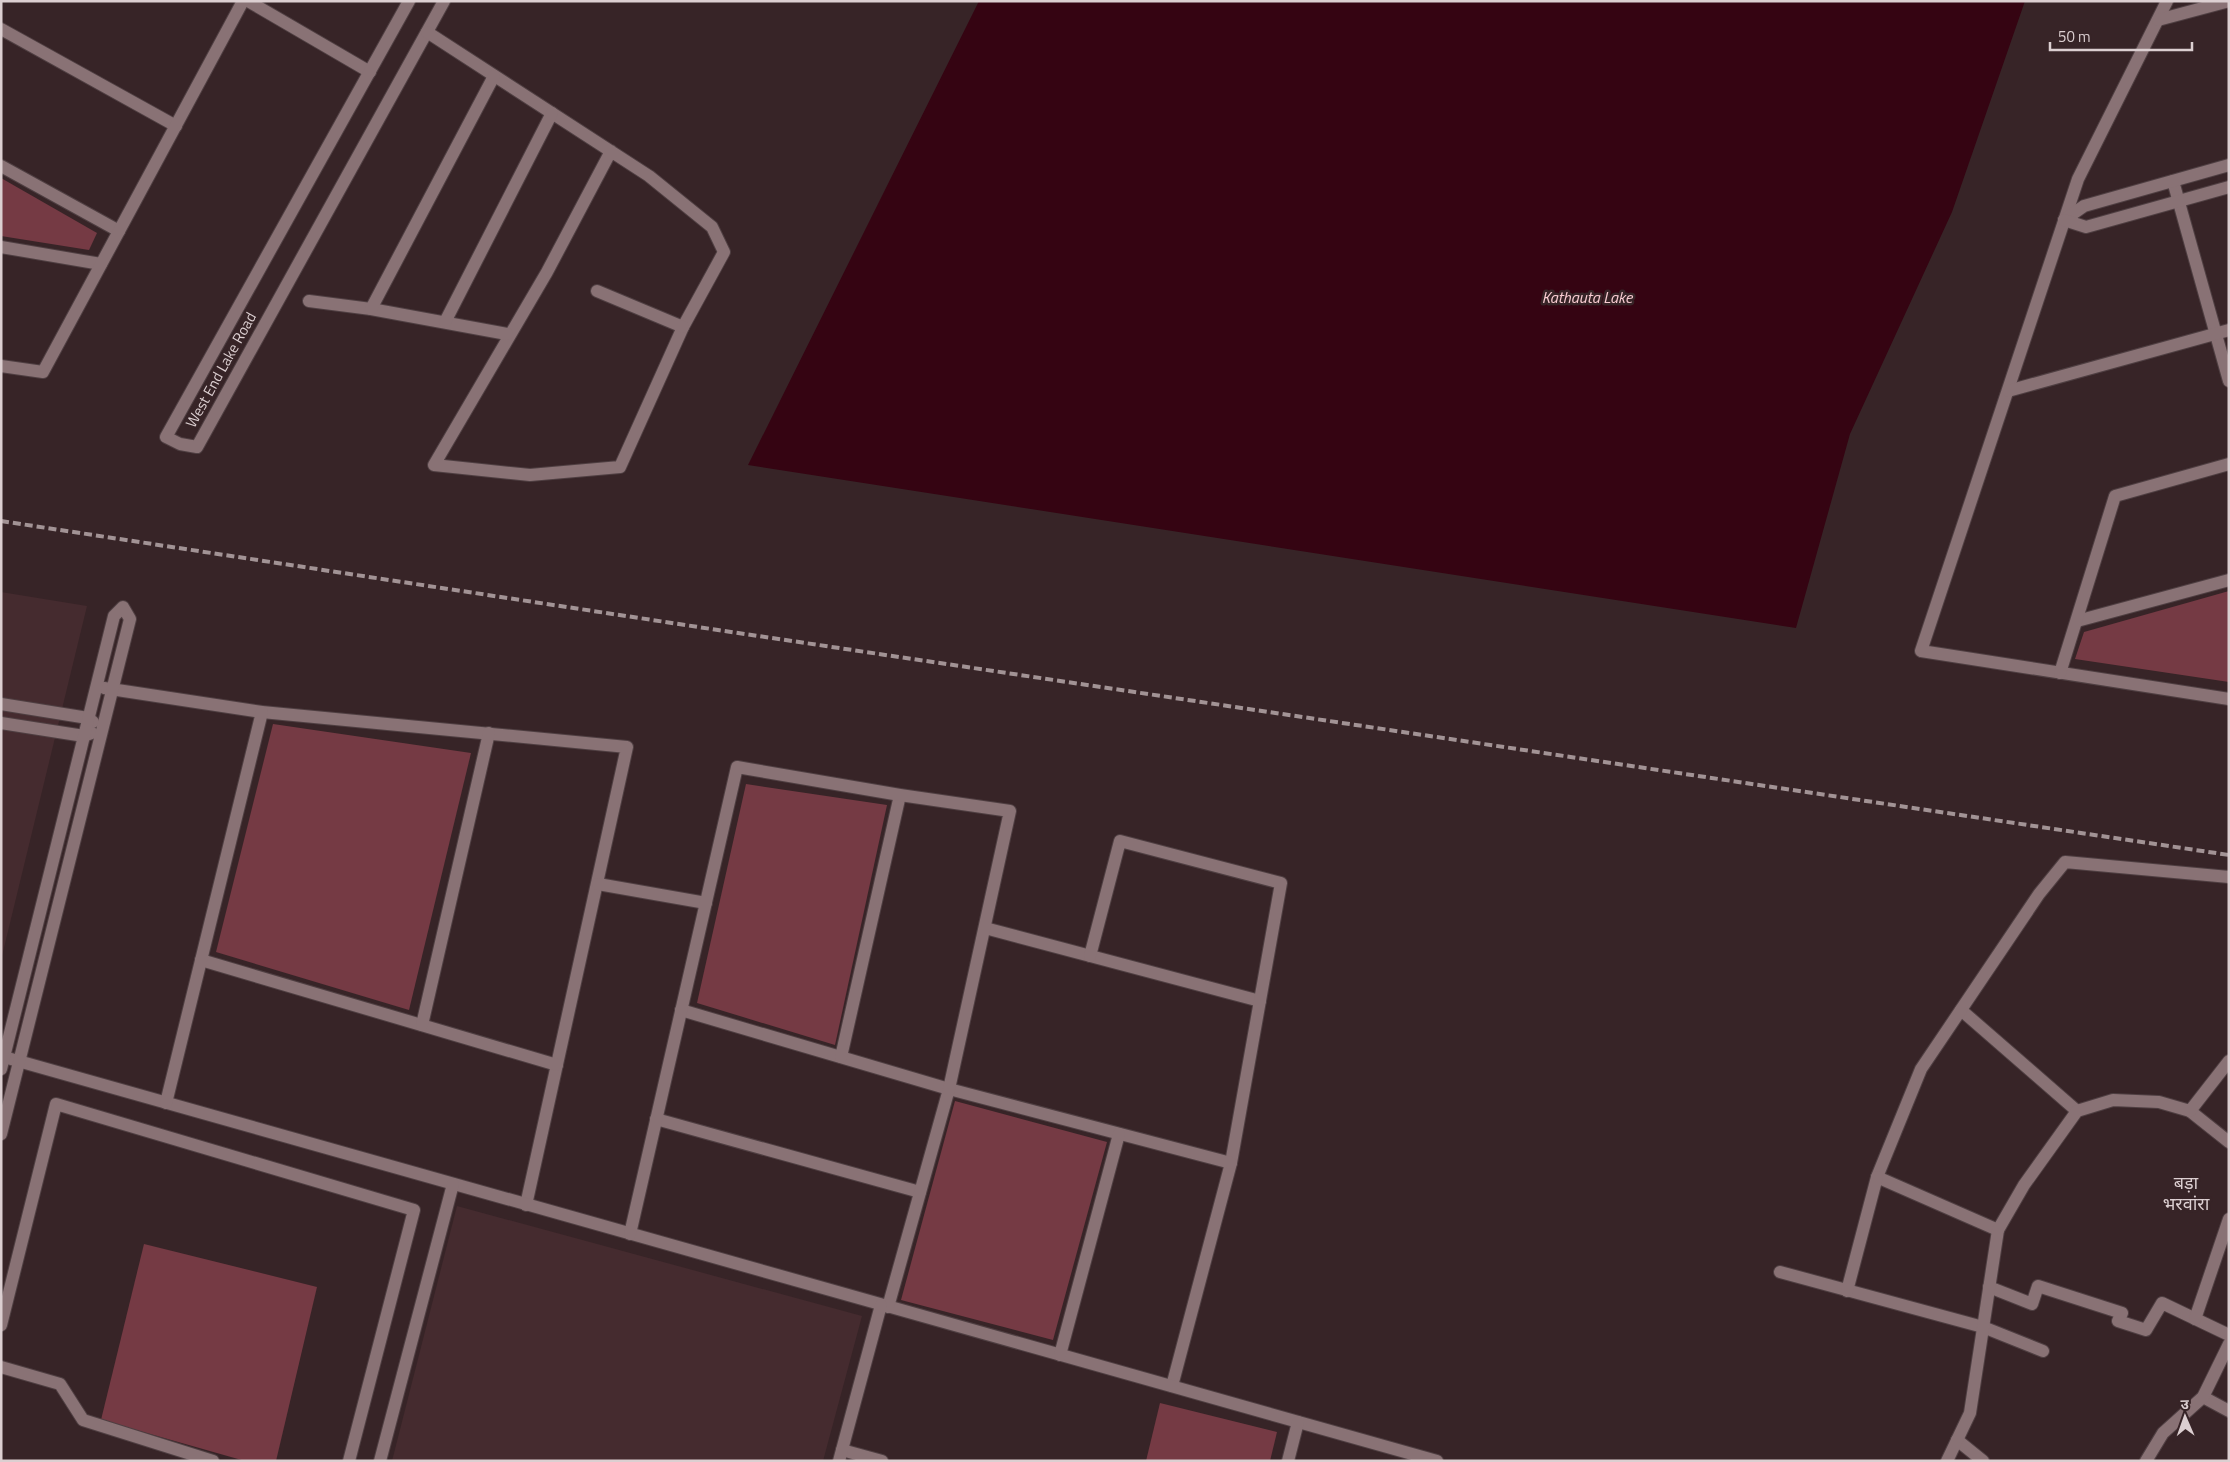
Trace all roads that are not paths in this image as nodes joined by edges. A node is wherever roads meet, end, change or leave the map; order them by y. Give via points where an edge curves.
1 (243, 1) edge
2 (248, 1) edge
3 (409, 1) edge
4 (444, 1) edge
5 (2167, 1) edge
6 (2229, 1) edge
7 (2158, 20) junction
8 (1, 29) edge
9 (427, 32) junction
10 (370, 72) junction
11 (494, 76) junction
12 (552, 113) junction
13 (176, 126) junction
14 (610, 151) junction
15 (2229, 165) edge
16 (1, 166) edge
17 (2174, 181) junction
18 (2229, 187) edge
19 (2179, 201) junction
20 (2064, 220) junction
21 (119, 231) junction
22 (1, 247) edge
23 (101, 264) junction
24 (597, 291) dead end
25 (308, 301) dead end
26 (371, 309) junction
27 (445, 322) junction
28 (683, 327) junction
29 (2229, 330) edge
30 (508, 334) dead end
31 (2216, 334) junction
32 (1, 366) edge
33 (2229, 381) edge
34 (2008, 391) junction
35 (2229, 464) edge
36 (2229, 580) edge
37 (2076, 621) junction
38 (2060, 673) junction
39 (96, 687) junction
40 (112, 690) junction
41 (2229, 699) edge
42 (1, 704) edge
43 (262, 712) junction
44 (88, 718) junction
45 (1, 723) edge
46 (102, 731) junction
47 (489, 733) junction
48 (84, 736) junction
49 (900, 796) junction
50 (2229, 877) edge
51 (598, 884) junction
52 (706, 903) junction
53 (985, 928) junction
54 (1090, 956) junction
55 (201, 960) junction
56 (1260, 1001) junction
57 (681, 1010) junction
58 (1961, 1010) junction
59 (422, 1025) junction
60 (841, 1057) junction
61 (20, 1061) junction
62 (2229, 1061) edge
63 (3, 1063) edge
64 (557, 1065) junction
65 (949, 1089) junction
66 (166, 1102) junction
67 (2078, 1111) junction
68 (2190, 1111) junction
69 (656, 1119) junction
70 (1, 1134) edge
71 (1119, 1134) junction
72 (2229, 1142) edge
73 (1231, 1163) junction
74 (1877, 1178) junction
75 (453, 1184) junction
76 (920, 1192) junction
77 (526, 1205) junction
78 (2229, 1219) edge
79 (1998, 1230) junction
80 (630, 1234) junction
81 (1780, 1272) dead end
82 (1989, 1287) junction
83 (1847, 1290) junction
84 (884, 1306) junction
85 (2195, 1319) junction
86 (1, 1325) edge
87 (1983, 1327) junction
88 (2229, 1336) edge
89 (2229, 1344) edge
90 (2043, 1351) dead end
91 (1060, 1355) junction
92 (1, 1367) edge
93 (1172, 1386) junction
94 (2203, 1397) junction
95 (2229, 1411) edge
96 (1298, 1422) junction
97 (1957, 1440) junction
98 (841, 1455) edge
99 (213, 1461) edge
100 (349, 1461) edge
101 (380, 1461) edge
102 (882, 1461) edge
103 (1288, 1461) edge
104 (1437, 1461) edge
105 (1947, 1461) edge
106 (1983, 1461) edge
107 (2146, 1461) edge

1 - 13 street
2 - 10 street
3 - 10 street, West End Lake Road
4 - 9 street, West End Lake Road
5 - 7 street
6 - 7 street
7 - 20 street via 2078,179
8 - 13 street
9 - 10 street, West End Lake Road via 197,447 166,437
9 - 11 street
11 - 12 street
11 - 26 street
12 - 14 street
12 - 27 street
13 - 21 street
14 - 28 street via 649,176 712,227 724,252
14 - 28 street via 548,272 434,465 530,475 620,467
15 - 17 street
16 - 21 street
17 - 19 street
17 - 20 street via 2084,206
18 - 19 street
19 - 20 street via 2086,227
19 - 31 street
20 - 34 street
21 - 23 street
22 - 23 street
23 - 32 street via 43,372
24 - 28 street
25 - 26 street
26 - 27 street
27 - 30 street
29 - 31 street
31 - 33 street
31 - 34 street
34 - 38 street via 1921,651
35 - 37 street via 2115,496
36 - 37 street
37 - 38 street
38 - 41 street
39 - 40 street
39 - 40 street via 114,616 123,607 130,619
39 - 44 street
40 - 43 street
40 - 46 street
42 - 44 street
43 - 47 street
43 - 55 street
44 - 46 street
44 - 48 street
45 - 48 street
46 - 48 street
46 - 61 street
47 - 51 street via 626,747
47 - 59 street
48 - 63 street
49 - 52 street via 737,768
49 - 53 street via 1010,811
49 - 60 street
50 - 58 street via 2065,862 2039,894
51 - 52 street
51 - 64 street
52 - 57 street
53 - 54 street
53 - 65 street
54 - 56 street
54 - 56 street via 1120,842 1281,882
55 - 59 street
55 - 66 street
56 - 73 street
57 - 60 street
57 - 69 street
58 - 67 street
58 - 74 street via 1921,1069
59 - 64 street
60 - 65 street
61 - 63 street
61 - 66 street
61 - 70 street
62 - 68 street
64 - 77 street
65 - 71 street
65 - 76 street
66 - 75 street
67 - 68 street via 2113,1100 2159,1102
67 - 79 street via 2024,1185
68 - 72 street
69 - 76 street
69 - 80 street
71 - 73 street
71 - 91 street
73 - 93 street
74 - 79 street
74 - 83 street
75 - 77 street
75 - 101 street
76 - 84 street
77 - 80 street
78 - 85 street
79 - 82 street
80 - 84 street
81 - 83 street
82 - 85 street via 2032,1304 2038,1286 2122,1313 2118,1321 2146,1330 2162,1303
82 - 87 street
83 - 87 street
84 - 91 street
84 - 98 street
85 - 88 street
86 - 100 street via 56,1104 414,1210
87 - 90 street
87 - 97 street via 1970,1413
89 - 94 street
91 - 93 street
92 - 99 street via 60,1384 83,1420
93 - 96 street
94 - 95 street
94 - 107 street via 2163,1433
96 - 103 street
96 - 104 street
97 - 105 street
97 - 106 street
98 - 102 street

